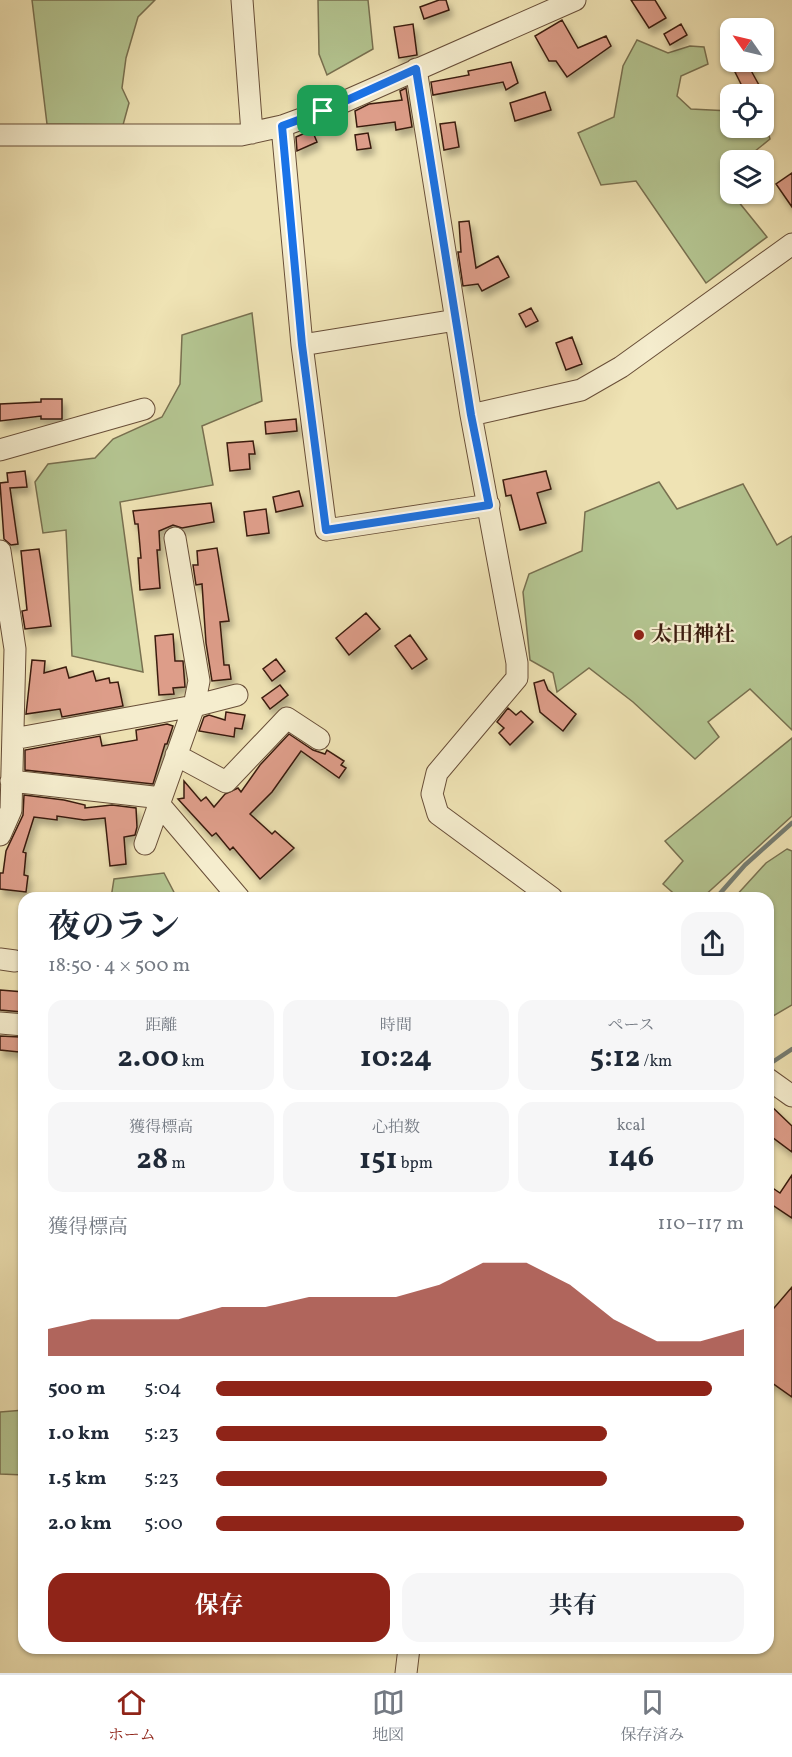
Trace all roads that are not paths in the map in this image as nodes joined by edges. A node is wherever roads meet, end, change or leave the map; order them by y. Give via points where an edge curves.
1 (242, 0) edge
2 (575, 0) edge
3 (416, 69) junction
4 (282, 126) junction
5 (252, 133) junction
6 (0, 135) edge
7 (792, 244) edge
8 (456, 320) junction
9 (302, 345) junction
10 (144, 409) dead end
11 (471, 415) junction
12 (0, 450) edge
13 (489, 505) junction
14 (175, 538) dead end
15 (1, 557) edge
16 (8, 648) edge
17 (237, 695) dead end
18 (194, 706) junction
19 (12, 739) junction
20 (319, 739) dead end
21 (176, 755) junction
22 (11, 781) junction
23 (158, 803) junction
24 (0, 835) edge
25 (145, 844) dead end
26 (235, 892) edge
27 (544, 892) edge
28 (0, 1023) edge
29 (18, 1024) edge
30 (409, 1654) edge
31 (406, 1673) edge

1 - 5 street
2 - 3 street
3 - 4 street
3 - 8 street
4 - 5 street
4 - 9 street
5 - 6 street
7 - 11 street via 621,367 581,390
8 - 9 street
8 - 11 street
9 - 13 street via 326,530
10 - 12 street
11 - 13 street
13 - 27 street via 517,678 437,773 432,794 438,814
14 - 18 street via 199,681
15 - 16 street
16 - 19 street
17 - 18 street
18 - 19 street
18 - 21 street
19 - 22 street
20 - 21 street via 287,718 226,782
21 - 23 street
22 - 23 street via 153,797
22 - 24 street via 10,810
23 - 25 street
23 - 26 street
28 - 29 street
30 - 31 street

